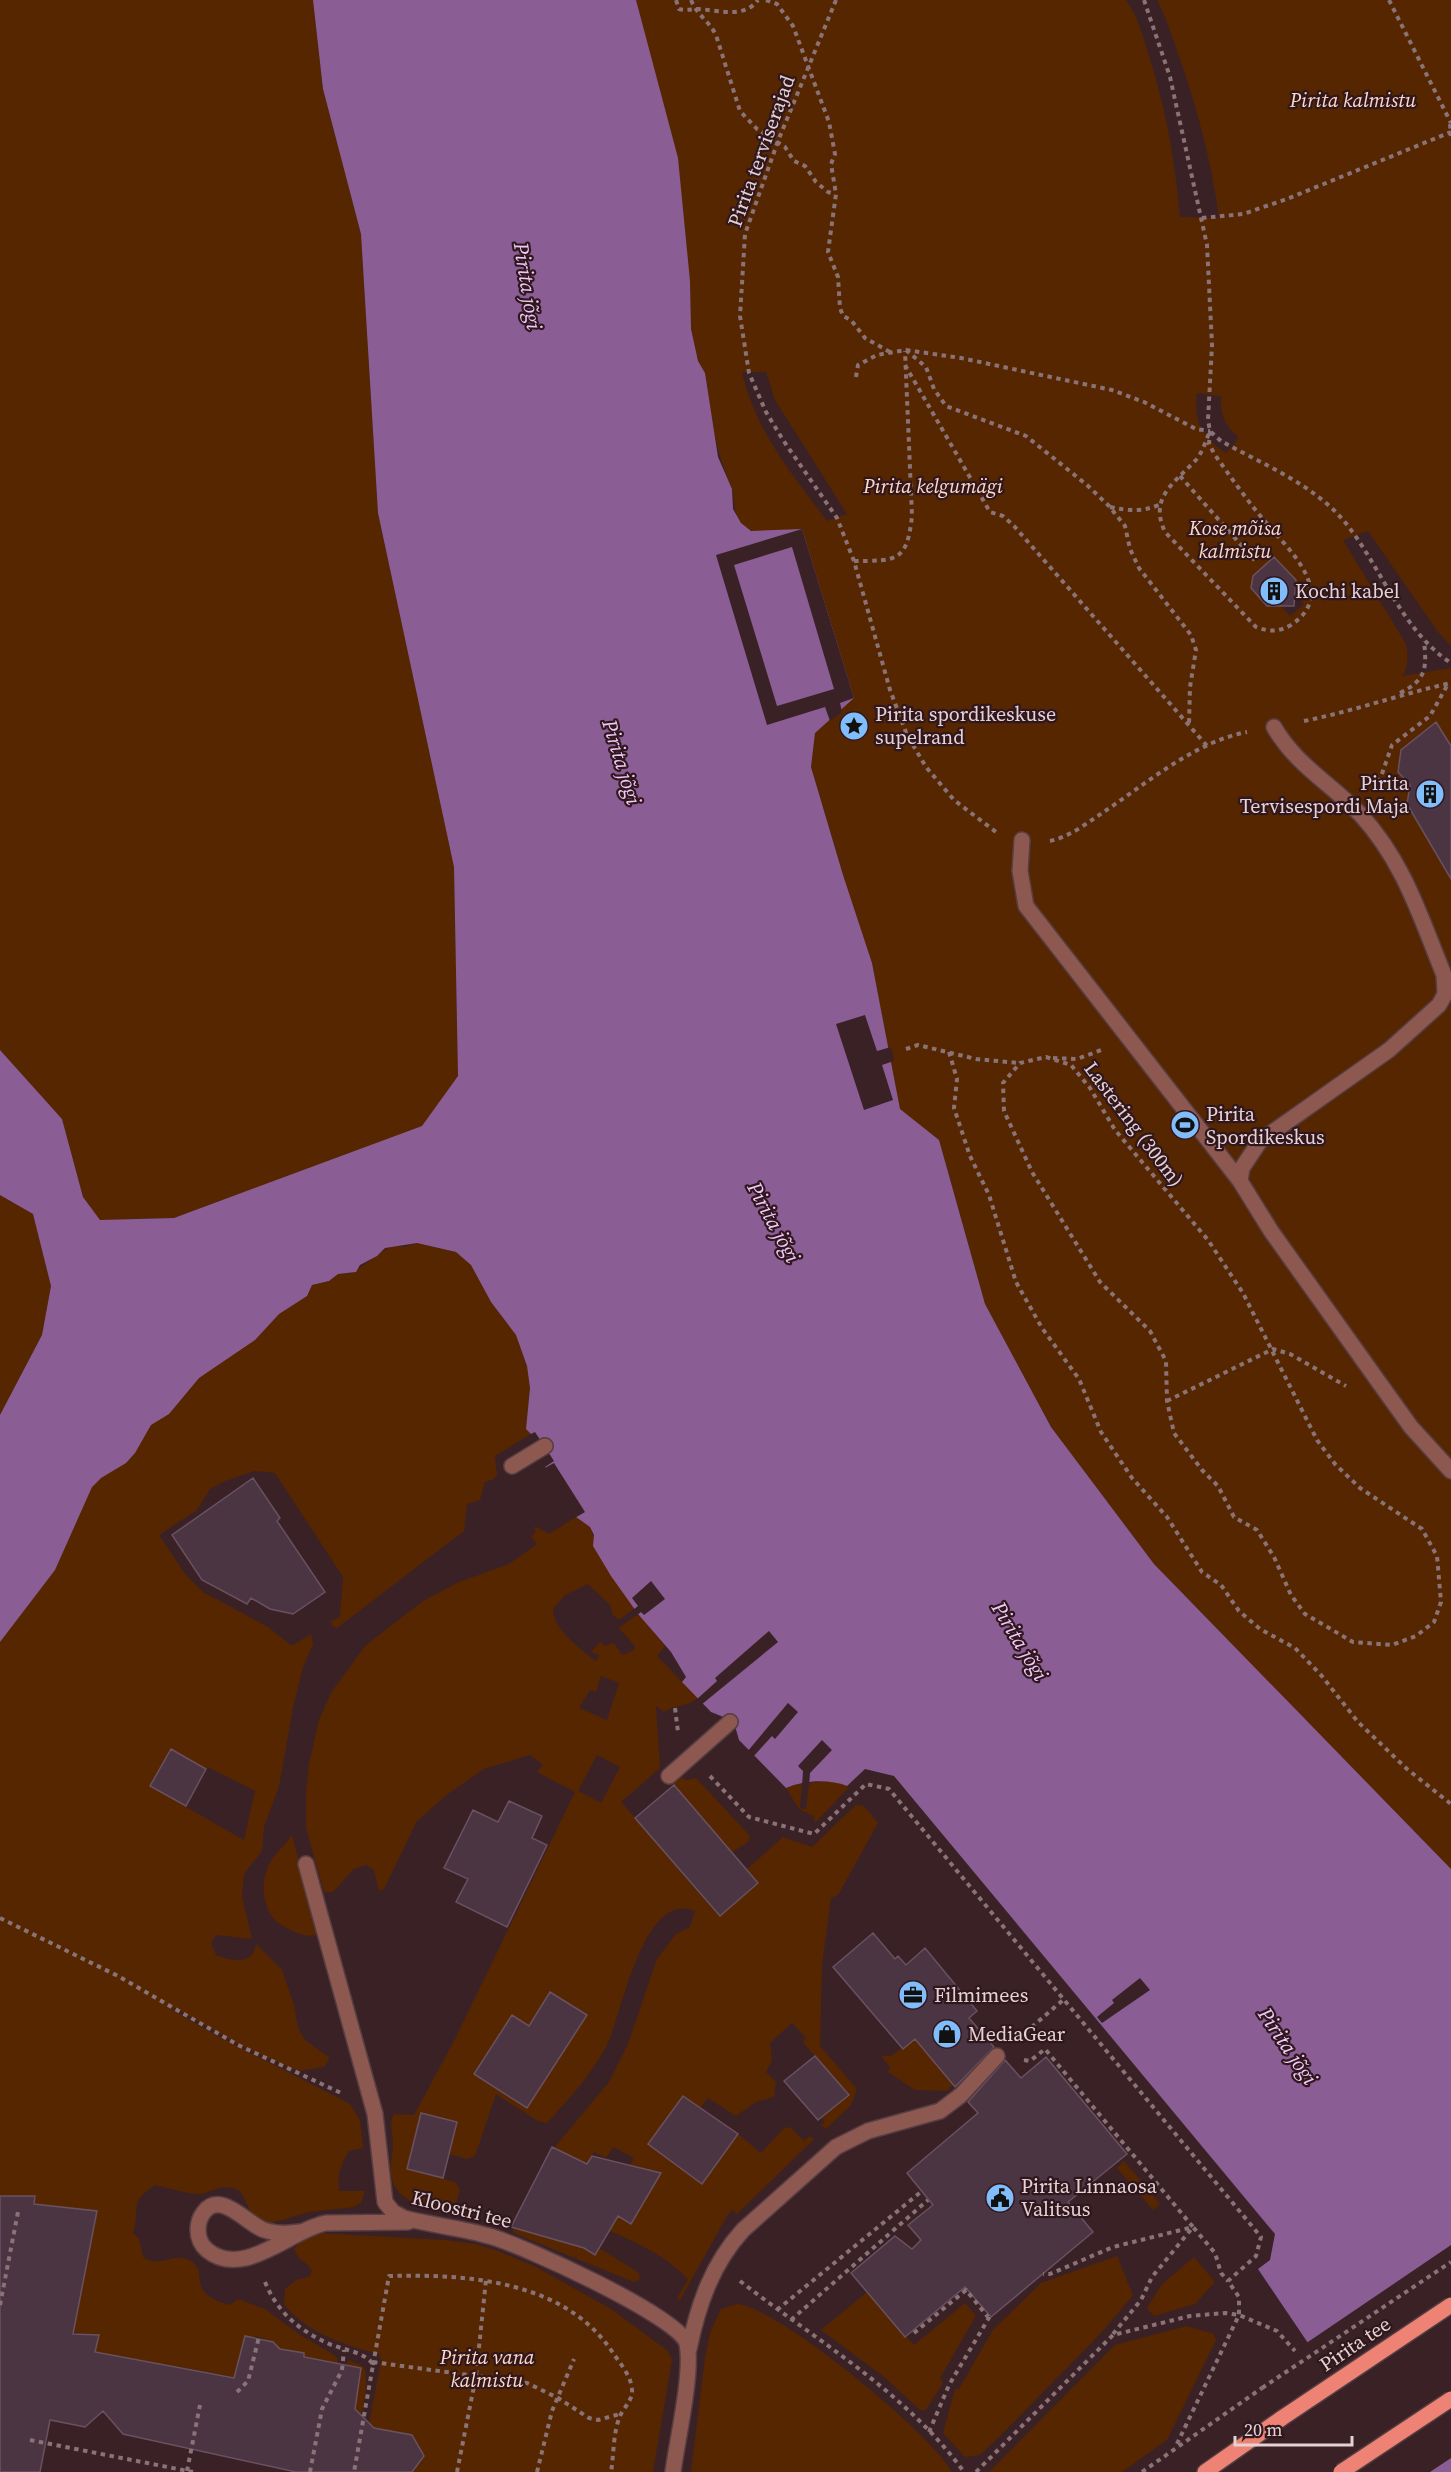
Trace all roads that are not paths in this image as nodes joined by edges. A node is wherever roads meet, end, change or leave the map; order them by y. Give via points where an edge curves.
1 (1274, 727) road end
2 (1022, 840) road end
3 (1240, 1181) junction
4 (545, 1446) dead end
5 (512, 1466) dead end
6 (1451, 1471) edge
7 (730, 1722) dead end
8 (669, 1776) dead end
9 (306, 1864) dead end
10 (997, 2056) road end
11 (416, 2222) junction
12 (300, 2232) junction
13 (1451, 2305) edge
14 (688, 2355) junction
15 (1451, 2399) edge
16 (673, 2472) edge
17 (1205, 2472) edge
18 (1341, 2472) edge

1 - 3 street via 1294,755 1359,814 1398,863 1444,975 1445,994 1439,1005 1389,1050 1260,1140 1242,1168
2 - 3 street via 1020,872 1026,906
3 - 6 street via 1271,1231 1411,1427
4 - 5 street
7 - 8 street
9 - 11 street, Kloostri tee via 375,2114 385,2202 393,2212
10 - 14 street via 961,2095 940,2111 868,2131 836,2147 742,2230 718,2264 700,2306
11 - 12 street via 326,2223
11 - 14 street, Kloostri tee via 490,2236 547,2259 673,2326 683,2334
12 - 12 street via 241,2260 226,2260 204,2248 198,2225 202,2214 218,2205 231,2208 262,2229 286,2234
13 - 17 main road, Pirita tee, bridge
14 - 16 street
15 - 18 main road, bridge

